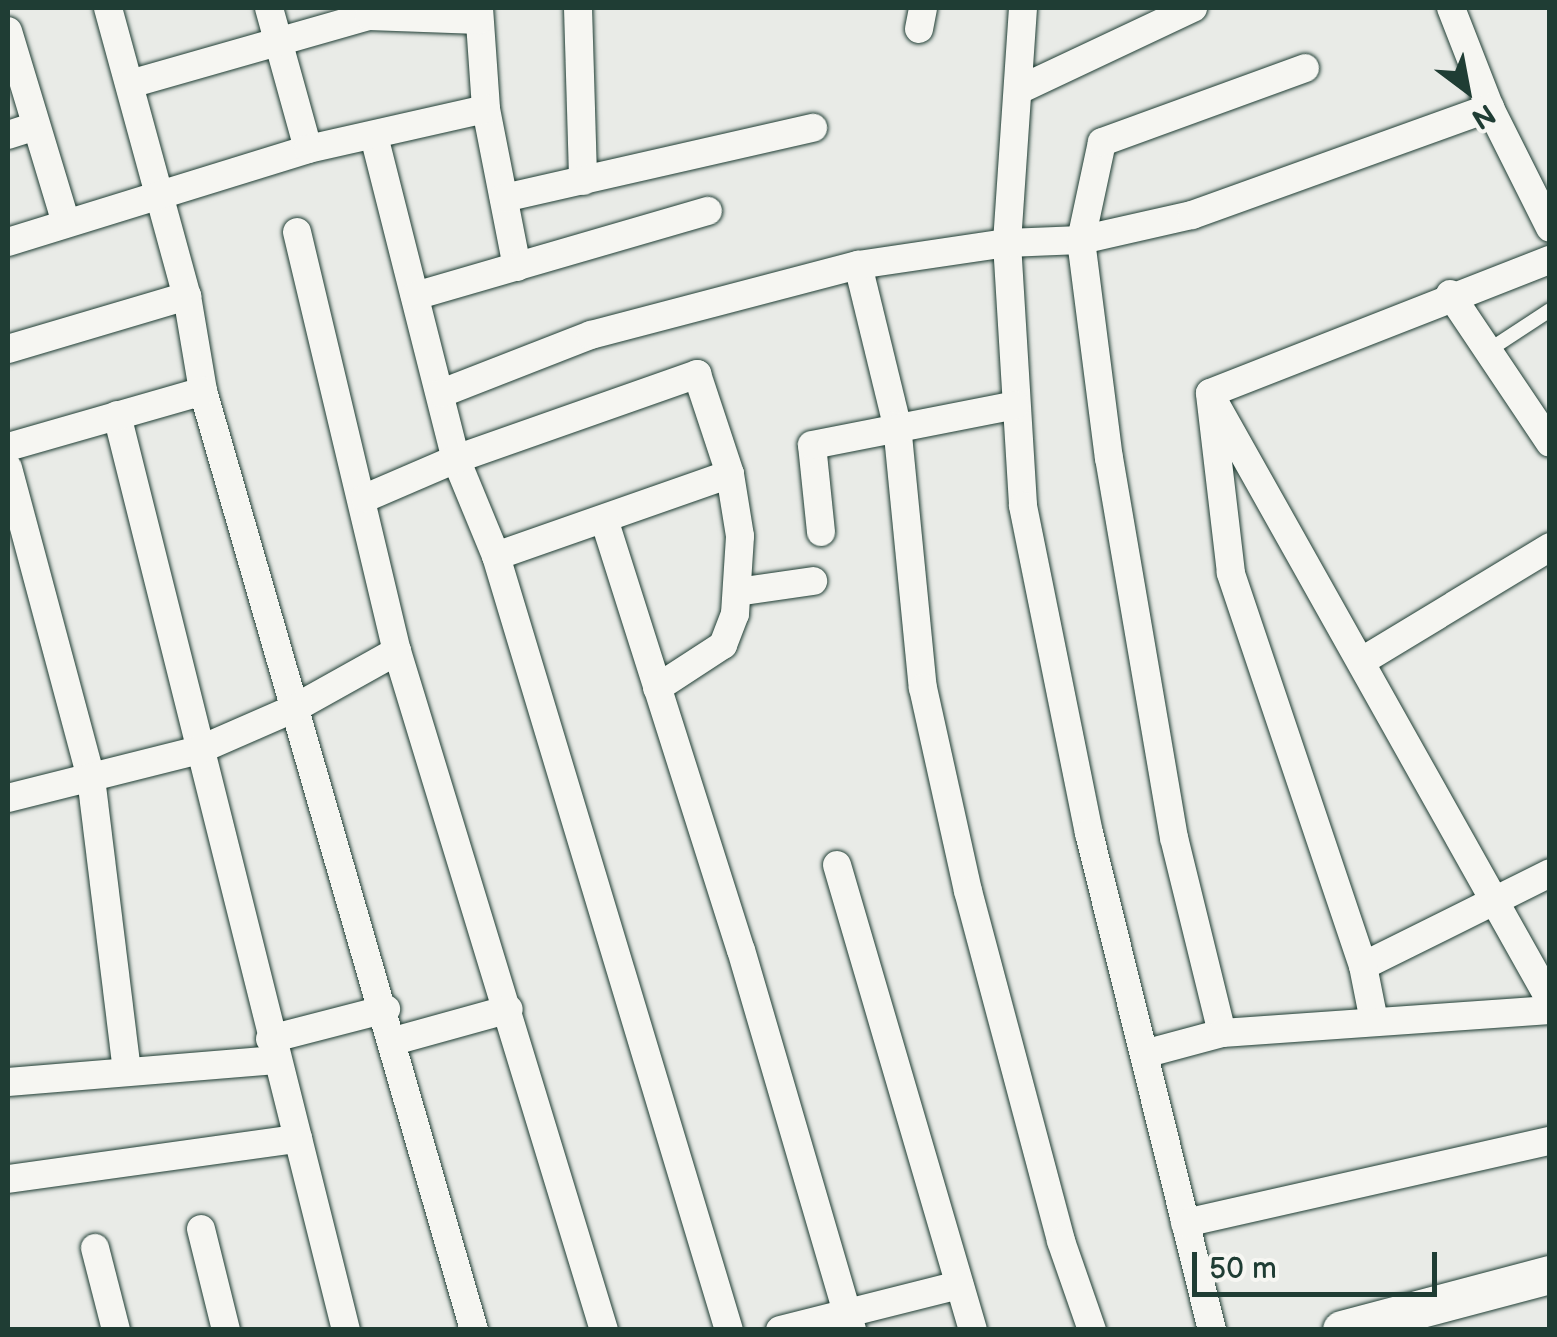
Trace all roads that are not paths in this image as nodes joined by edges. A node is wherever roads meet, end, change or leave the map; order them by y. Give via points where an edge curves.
1 (108, 8) edge
2 (269, 8) edge
3 (578, 8) edge
4 (1024, 8) edge
5 (1193, 8) edge
6 (1451, 8) edge
7 (479, 14) edge
8 (8, 38) edge
9 (279, 43) junction
10 (1305, 68) dead end
11 (130, 84) junction
12 (1023, 88) junction
13 (1490, 108) junction
14 (486, 109) junction
15 (35, 126) junction
16 (812, 128) dead end
17 (8, 135) edge
18 (374, 136) junction
19 (308, 149) junction
20 (583, 181) junction
21 (159, 191) junction
22 (504, 198) junction
23 (708, 211) dead end
24 (66, 223) junction
25 (1550, 228) edge
26 (297, 232) dead end
27 (1081, 240) junction
28 (8, 242) edge
29 (1007, 244) junction
30 (1550, 260) edge
31 (858, 266) junction
32 (517, 267) junction
33 (1450, 294) junction
34 (187, 296) junction
35 (415, 296) junction
36 (1550, 310) edge
37 (1492, 348) junction
38 (8, 349) edge
39 (202, 391) junction
40 (442, 393) junction
41 (1210, 393) junction
42 (1014, 405) junction
43 (117, 415) junction
44 (897, 425) junction
45 (1550, 443) edge
46 (8, 447) edge
47 (456, 459) junction
48 (8, 468) edge
49 (730, 474) junction
50 (365, 498) junction
51 (604, 519) junction
52 (821, 532) dead end
53 (1550, 547) edge
54 (496, 556) junction
55 (813, 580) dead end
56 (737, 592) junction
57 (398, 650) junction
58 (1362, 661) junction
59 (657, 688) junction
60 (295, 708) junction
61 (199, 750) junction
62 (92, 778) junction
63 (8, 798) edge
64 (837, 865) dead end
65 (1550, 874) edge
66 (1499, 901) junction
67 (1362, 966) junction
68 (1550, 1000) edge
69 (386, 1009) junction
70 (510, 1009) junction
71 (1550, 1010) edge
72 (1374, 1021) junction
73 (1222, 1033) junction
74 (394, 1041) junction
75 (273, 1050) junction
76 (1144, 1054) junction
77 (127, 1071) junction
78 (8, 1082) edge
79 (298, 1139) junction
80 (1550, 1141) edge
81 (8, 1179) edge
82 (1185, 1223) junction
83 (201, 1230) dead end
84 (95, 1248) dead end
85 (1550, 1275) edge
86 (959, 1285) junction
87 (849, 1321) edge
88 (116, 1330) edge
89 (226, 1330) edge
90 (346, 1330) edge
91 (474, 1330) edge
92 (604, 1330) edge
93 (728, 1330) edge
94 (780, 1330) edge
95 (973, 1330) edge
96 (1092, 1330) edge
97 (1212, 1330) edge
98 (1342, 1330) edge

1 - 11 street
2 - 9 street
3 - 20 street
4 - 12 street
5 - 12 street
6 - 13 street
7 - 9 street via 369,16
7 - 14 street
8 - 15 street
9 - 11 street
9 - 19 street
10 - 27 street via 1102,142
11 - 21 street
12 - 29 street
13 - 25 street
13 - 27 street via 1192,215
14 - 18 street
14 - 22 street
15 - 17 street
15 - 24 street
16 - 20 street
18 - 19 street
18 - 35 street
19 - 21 street
20 - 22 street
21 - 24 street
21 - 34 street
22 - 32 street
23 - 32 street
24 - 28 street
26 - 50 street
27 - 29 street
27 - 73 street via 1109,459 1174,838
29 - 31 street
29 - 42 street
30 - 33 street
31 - 40 street via 590,335
31 - 44 street
32 - 35 street
33 - 37 street
33 - 41 street
34 - 38 street
34 - 39 street
35 - 40 street
36 - 37 lane
37 - 45 street
39 - 43 street
39 - 60 street
40 - 47 street
41 - 58 street
41 - 67 street via 1231,573
42 - 44 street
42 - 76 street via 1027,525 1089,833
43 - 46 street
43 - 61 street
44 - 52 street via 812,444
44 - 96 street via 923,688 972,910
47 - 49 street via 697,374
47 - 50 street
47 - 54 street
48 - 62 street
49 - 51 street
49 - 56 street via 740,536
50 - 57 street
51 - 54 street
51 - 59 street
53 - 58 street
54 - 93 street
55 - 56 street
56 - 59 street via 723,645
57 - 60 street
57 - 70 street
58 - 66 street
59 - 87 street
60 - 61 street
60 - 69 street
61 - 62 street
61 - 75 street
62 - 63 street
62 - 77 street
64 - 86 street
65 - 66 street
66 - 67 street
66 - 68 street
67 - 72 street
69 - 74 street
69 - 75 street
70 - 74 street
70 - 92 street
71 - 72 street
72 - 73 street
73 - 76 street
74 - 91 street
75 - 77 street
75 - 79 street
76 - 82 street
77 - 78 street
79 - 81 street
79 - 90 street
80 - 82 street
82 - 97 street
83 - 89 street
84 - 88 street
85 - 98 main road
86 - 87 street
86 - 95 street
87 - 94 street

